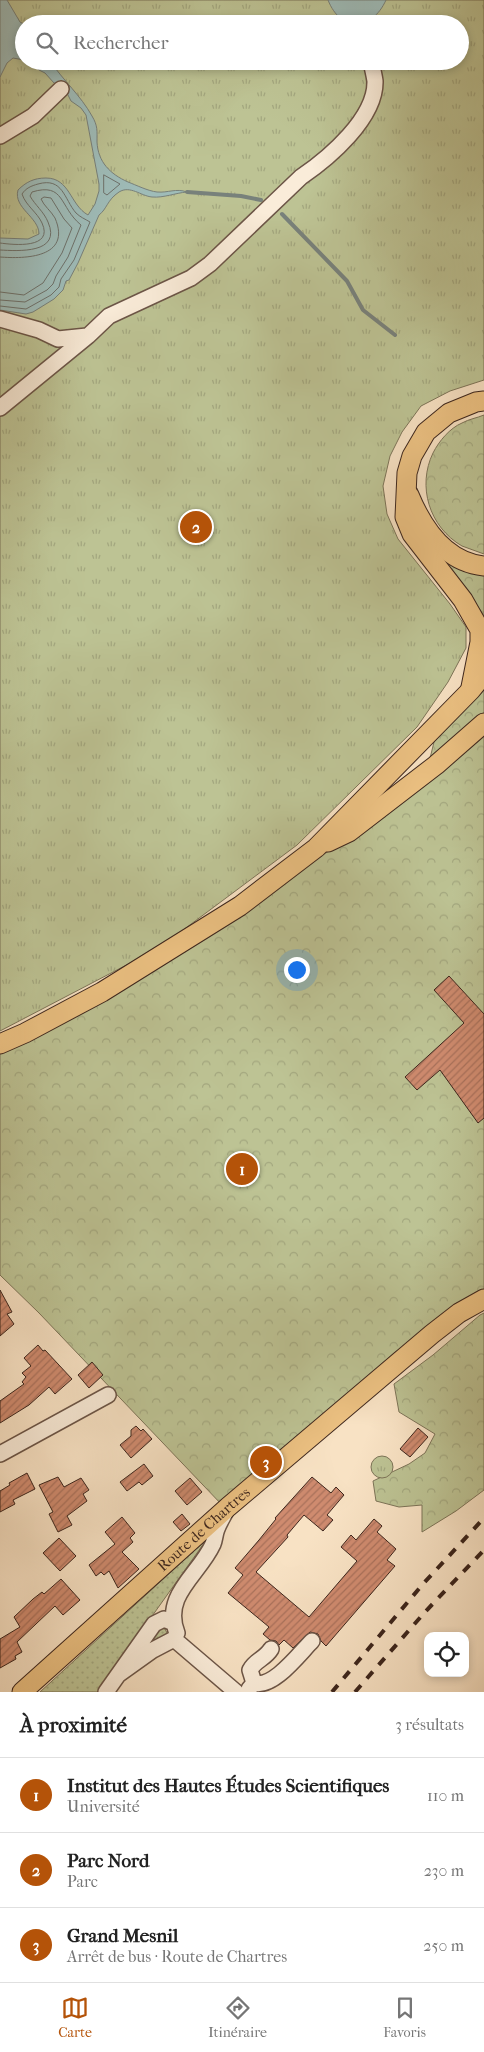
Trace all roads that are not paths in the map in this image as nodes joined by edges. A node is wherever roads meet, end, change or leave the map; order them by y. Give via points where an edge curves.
1 (373, 70) edge
2 (61, 89) dead end
3 (0, 136) edge
4 (0, 319) edge
5 (88, 336) junction
6 (484, 401) edge
7 (0, 408) edge
8 (406, 488) junction
9 (484, 566) edge
10 (484, 674) edge
11 (471, 690) junction
12 (484, 723) edge
13 (316, 848) junction
14 (0, 1044) edge
15 (484, 1300) edge
16 (108, 1395) dead end
17 (0, 1454) edge
18 (228, 1507) junction
19 (173, 1623) junction
20 (174, 1639) junction
21 (312, 1641) dead end
22 (271, 1649) dead end
23 (118, 1675) junction
24 (250, 1687) edge
25 (22, 1692) edge
26 (106, 1692) edge
27 (236, 1692) edge

1 - 5 street via 375,82 368,108 349,136 300,177 210,264 191,278 109,316
2 - 3 street via 33,116
4 - 5 street via 58,339
5 - 7 street
6 - 8 main road via 449,412 426,432 412,456
8 - 9 main road via 423,525 447,552
8 - 11 main road via 405,516 412,534 463,600 480,630
10 - 11 main road
11 - 13 main road
12 - 13 main road via 350,832
13 - 14 main road via 240,906 132,975
15 - 18 main road, Route de Chartres via 459,1313 432,1334
16 - 17 street
18 - 19 street via 214,1543 176,1600
18 - 25 main road, Route de Chartres
19 - 20 street via 177,1633
19 - 23 street via 164,1619 154,1624
20 - 23 street
20 - 27 street
21 - 24 street via 271,1681
22 - 24 street via 250,1670
23 - 26 street

